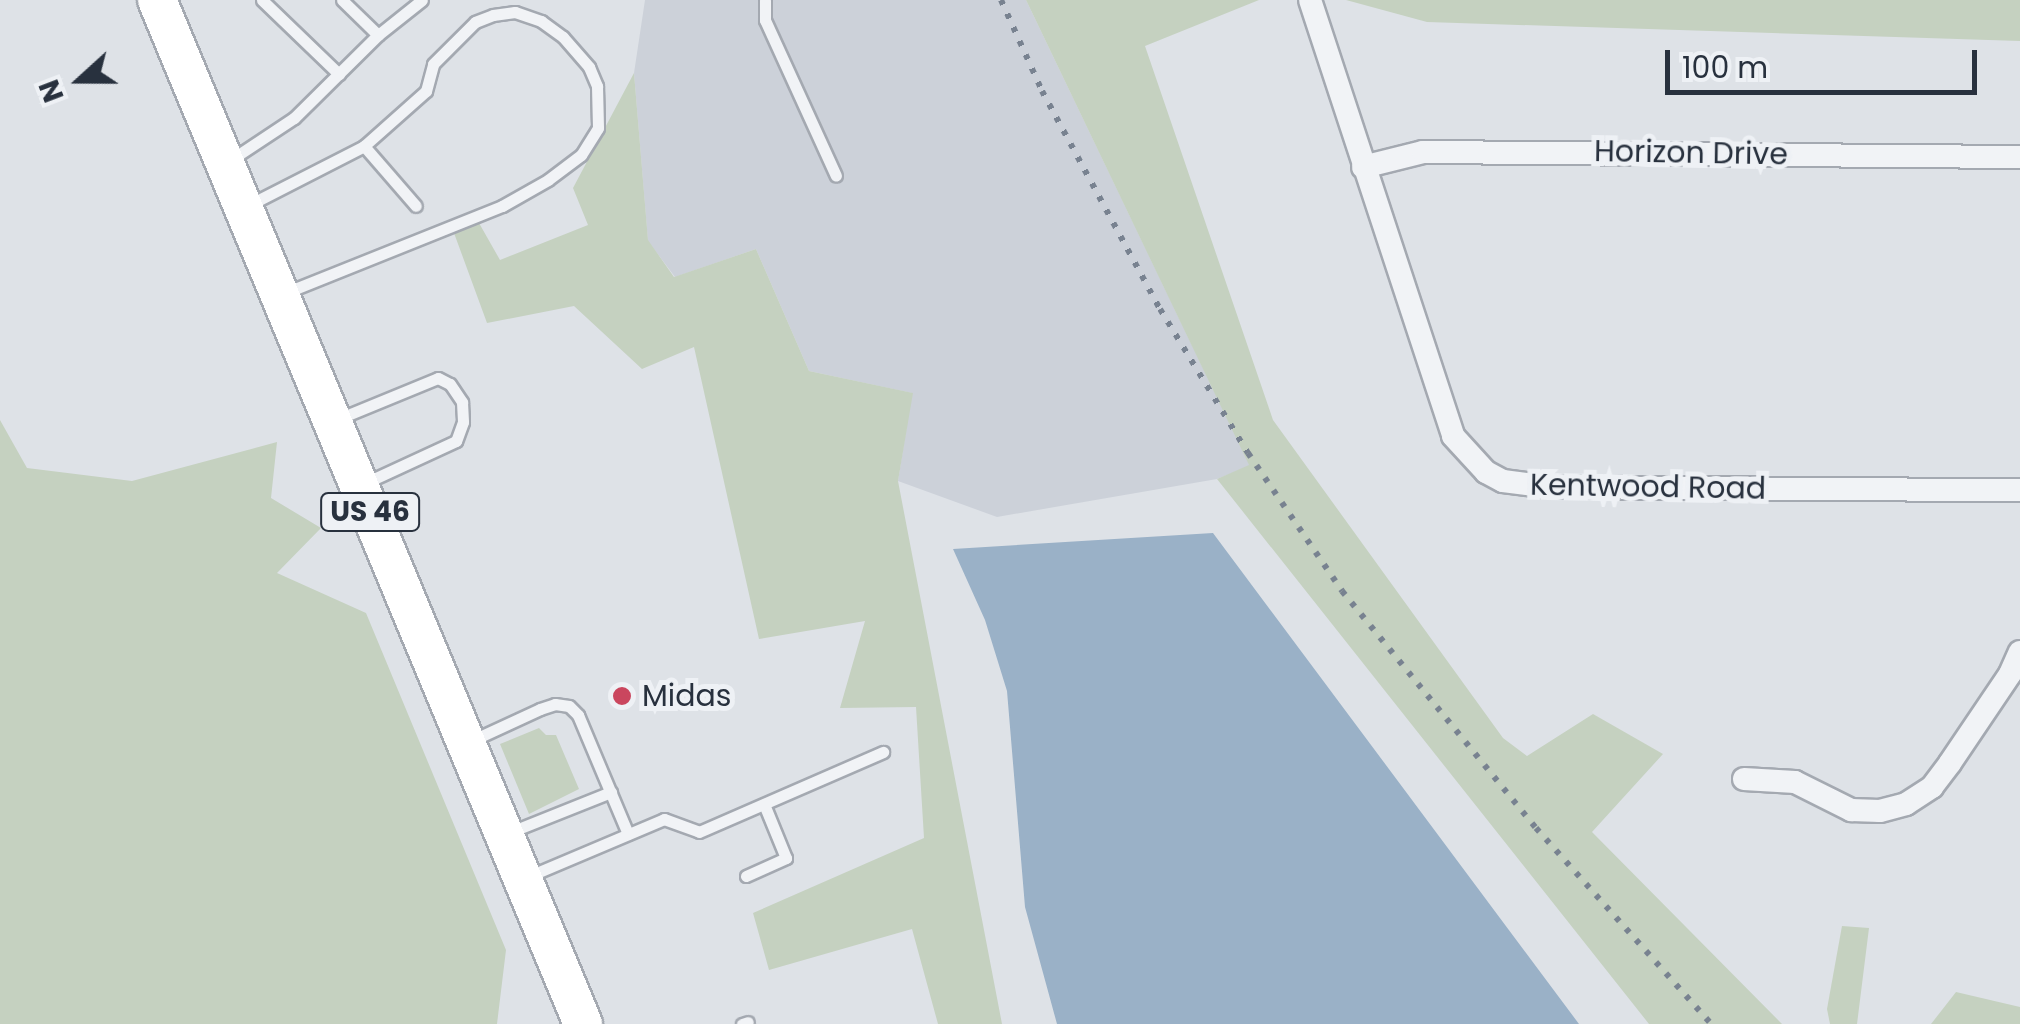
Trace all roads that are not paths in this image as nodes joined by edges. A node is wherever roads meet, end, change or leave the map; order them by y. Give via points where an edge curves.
1 (157, 0) edge
2 (262, 0) edge
3 (342, 0) edge
4 (422, 0) edge
5 (765, 0) edge
6 (1310, 0) edge
7 (378, 35) junction
8 (339, 74) junction
9 (364, 146) junction
10 (2020, 157) edge
11 (226, 163) junction
12 (1363, 167) junction
13 (836, 176) dead end
14 (416, 206) dead end
15 (244, 208) junction
16 (280, 295) junction
17 (332, 422) junction
18 (359, 486) junction
19 (2020, 490) edge
20 (2020, 652) edge
21 (467, 743) junction
22 (883, 752) dead end
23 (1744, 779) dead end
24 (610, 792) junction
25 (764, 804) junction
26 (504, 834) junction
27 (628, 834) junction
28 (746, 876) dead end
29 (523, 878) junction
30 (584, 1024) edge

1 - 11 main road, US 46
2 - 8 lane
3 - 7 lane
4 - 7 lane
5 - 13 lane via 765,20
6 - 12 street, Kentwood Road
7 - 8 lane
8 - 11 lane via 294,118
9 - 14 lane
9 - 15 lane
9 - 16 lane via 426,91 433,64 475,22 493,15 514,12 540,21 563,37 597,86 598,128 581,155 548,180 502,206
10 - 12 street, Horizon Drive via 1422,152
11 - 15 main road, US 46
12 - 19 street, Kentwood Road via 1453,436 1502,481 1549,487
15 - 16 main road, US 46
16 - 17 main road, US 46
17 - 18 main road, US 46
17 - 18 lane via 438,378 462,402 464,422 456,441
18 - 21 main road, US 46
20 - 23 street via 1950,763 1932,787 1906,804 1852,810 1795,782
21 - 24 lane via 565,704 578,715
21 - 26 main road, US 46
22 - 25 lane
24 - 26 lane
24 - 27 lane
25 - 27 lane via 699,832 664,819
25 - 28 lane via 786,858
26 - 29 main road, US 46
27 - 29 lane
29 - 30 main road, US 46

